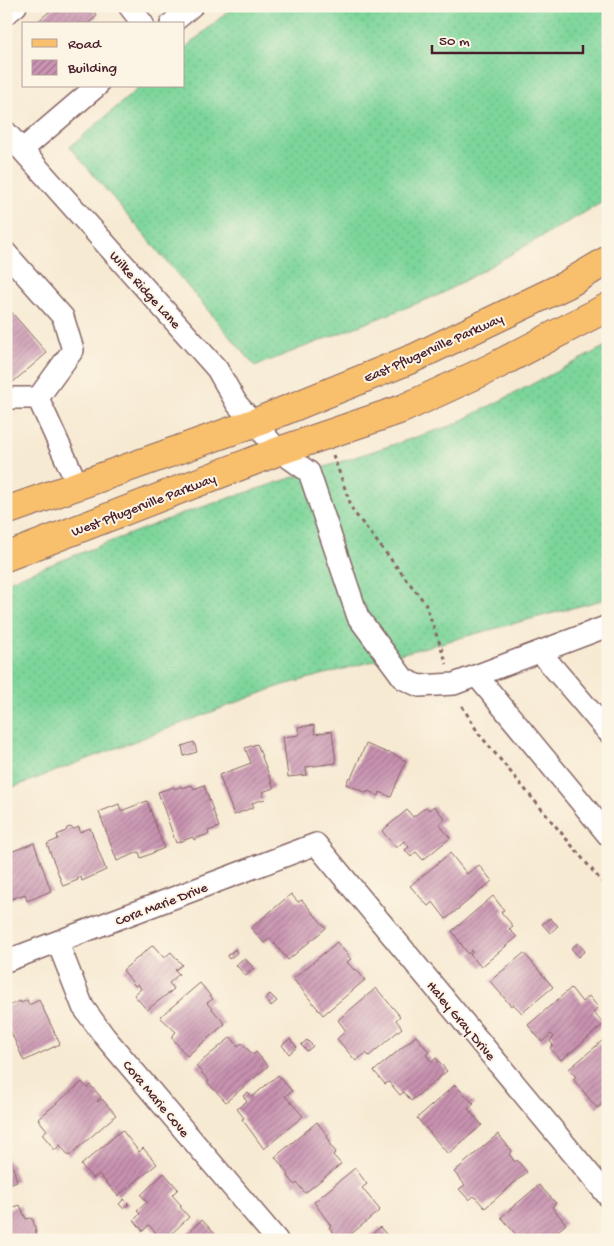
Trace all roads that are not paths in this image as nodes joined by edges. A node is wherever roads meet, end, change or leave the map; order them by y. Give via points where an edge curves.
1 (16, 6) edge
2 (129, 6) edge
3 (192, 6) edge
4 (6, 14) edge
5 (141, 22) edge
6 (173, 22) edge
7 (95, 88) edge
8 (6, 132) edge
9 (22, 150) junction
10 (6, 253) edge
11 (608, 260) edge
12 (608, 307) edge
13 (6, 398) edge
14 (38, 398) junction
15 (254, 423) junction
16 (279, 451) junction
17 (78, 486) junction
18 (6, 511) edge
19 (6, 557) edge
20 (605, 632) edge
21 (540, 652) junction
22 (477, 676) junction
23 (608, 732) edge
24 (608, 835) edge
25 (316, 844) joint
26 (58, 942) junction
27 (6, 961) edge
28 (608, 1196) edge
29 (277, 1240) edge

1 - 4 street
2 - 5 street
3 - 6 street
7 - 9 street
8 - 9 street, Wilke Ridge Lane
9 - 15 street, Wilke Ridge Lane via 217,369 237,404
10 - 14 street via 64,317 73,350
11 - 15 main road, East Pflugerville Parkway via 566,285 414,358
12 - 16 main road via 402,410
13 - 14 street
14 - 17 street
15 - 16 street, Wilke Ridge Lane
15 - 17 main road
16 - 19 main road, West Pflugerville Parkway
16 - 22 street, Wilke Ridge Lane via 309,472 358,617 404,679 419,686 454,684
17 - 18 main road
20 - 21 street, Wilke Ridge Lane
21 - 22 street, Wilke Ridge Lane
21 - 23 street
22 - 24 street
25 - 26 street, Cora Marie Drive
25 - 28 street, Haley Gray Drive
26 - 27 street, Cora Marie Drive
26 - 29 street, Cora Marie Cove via 83,1008

